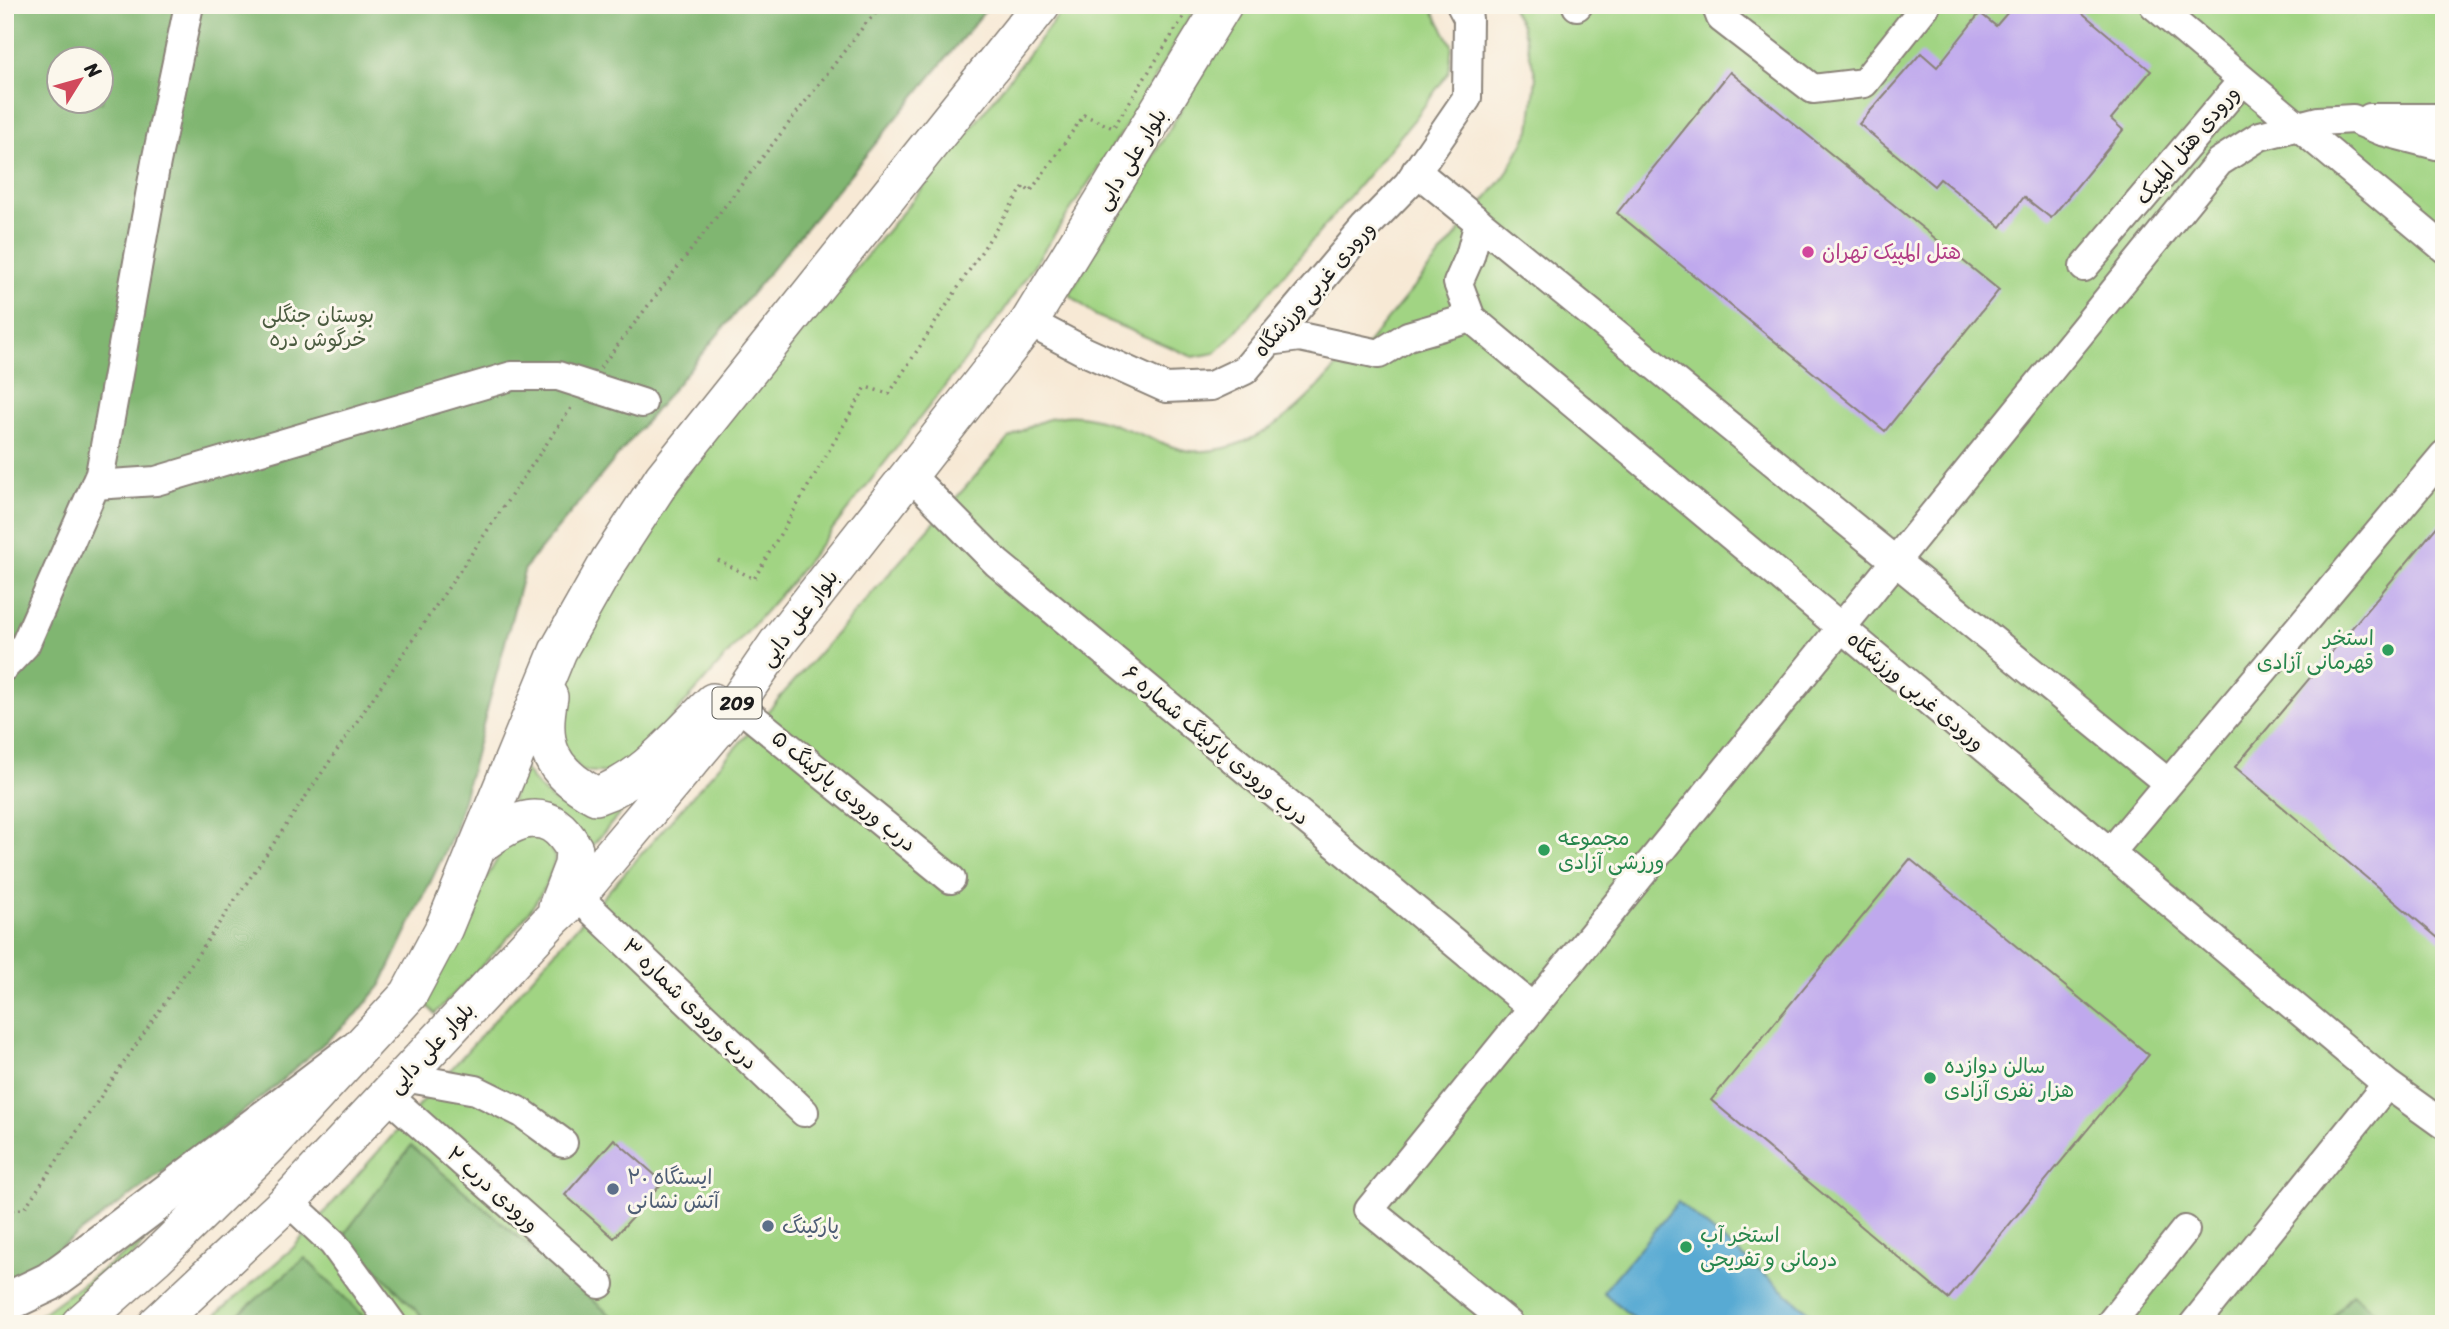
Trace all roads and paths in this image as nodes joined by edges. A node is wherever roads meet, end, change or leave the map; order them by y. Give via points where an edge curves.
1 (189, 5) edge
2 (884, 5) edge
3 (1041, 5) edge
4 (1193, 5) edge
5 (1223, 5) edge
6 (1461, 5) edge
7 (1716, 5) edge
8 (1926, 5) edge
9 (2154, 5) edge
10 (2243, 80) junction
11 (2353, 118) junction
12 (2444, 118) edge
13 (2298, 127) junction
14 (2444, 147) edge
15 (1416, 171) junction
16 (1479, 222) junction
17 (2444, 248) edge
18 (2084, 267) dead end
19 (1471, 318) junction
20 (1030, 322) junction
21 (1269, 341) junction
22 (587, 385) junction
23 (642, 403) dead end
24 (2444, 455) edge
25 (909, 474) junction
26 (94, 485) junction
27 (718, 560) dead end
28 (1896, 562) junction
29 (1841, 629) junction
30 (779, 641) junction
31 (558, 651) junction
32 (5, 666) edge
33 (736, 704) junction
34 (2168, 783) junction
35 (477, 847) junction
36 (2110, 853) junction
37 (951, 879) dead end
38 (565, 907) junction
39 (1532, 1007) junction
40 (353, 1053) junction
41 (2387, 1083) junction
42 (395, 1086) junction
43 (804, 1112) dead end
44 (2444, 1125) edge
45 (563, 1143) dead end
46 (288, 1201) junction
47 (5, 1210) edge
48 (2185, 1230) dead end
49 (600, 1283) dead end
50 (5, 1303) edge
51 (166, 1319) edge
52 (80, 1324) edge
53 (392, 1324) edge
54 (1509, 1324) edge
55 (2110, 1324) edge
56 (2194, 1324) edge

1 - 26 street via 100,474
2 - 22 path
3 - 31 main road via 663,478
4 - 27 path via 1188,14 1184,11 1113,128 1084,115 1030,192 1024,186 890,394 866,387 754,579
5 - 20 main road, بلوار علی دایی / 209
6 - 15 street, ورودی غربی ورزشگاه via 1468,18 1467,98
7 - 8 street via 1721,18 1813,89 1864,83
9 - 10 street, ورودی هتل المپیک
10 - 13 street
10 - 18 street, ورودی هتل المپیک
11 - 12 street
11 - 13 street
11 - 14 street via 2382,131
13 - 17 street
13 - 28 street via 2260,136 2219,162
15 - 16 street
15 - 21 street, ورودی غربی ورزشگاه
16 - 19 street, ورودی غربی ورزشگاه via 1458,283
16 - 28 street
19 - 21 street via 1408,336 1379,354 1300,337
19 - 29 street, ورودی غربی ورزشگاه
20 - 21 street, ورودی غربی ورزشگاه via 1166,388 1211,386 1245,370
20 - 25 main road, بلوار علی دایی / 209
22 - 23 street
22 - 26 street via 558,376 512,376 156,481
22 - 47 path via 24,1209
24 - 34 street
25 - 30 main road, بلوار علی دایی / 209
25 - 39 street, درب ورودی پارکینگ شماره ۶ via 997,562
26 - 32 street via 25,645
28 - 29 street
28 - 34 street
29 - 36 street, ورودی غربی ورزشگاه
29 - 39 street
30 - 31 main road via 635,777 596,796 577,786 555,764 545,741
30 - 33 main road, بلوار علی دایی / 209
31 - 35 main road
33 - 37 street, درب ورودی پارکینگ ۵
33 - 38 main road, بلوار علی دایی / 209
34 - 36 street
35 - 38 main road via 527,818 557,826 574,849
35 - 40 main road via 444,928 409,994
36 - 41 street, ورودی غربی ورزشگاه
38 - 42 main road, بلوار علی دایی / 209
38 - 43 street, درب ورودی شماره ۳
39 - 54 street via 1369,1210
40 - 50 highway via 49,1282
40 - 52 main road via 269,1146
41 - 44 street, ورودی غربی ورزشگاه
41 - 56 street
42 - 45 street via 476,1090 522,1112
42 - 46 main road, بلوار علی دایی / 209
42 - 49 street, ورودی درب ۲
46 - 51 main road, بلوار علی دایی / 209
46 - 53 street via 333,1243
48 - 55 street

